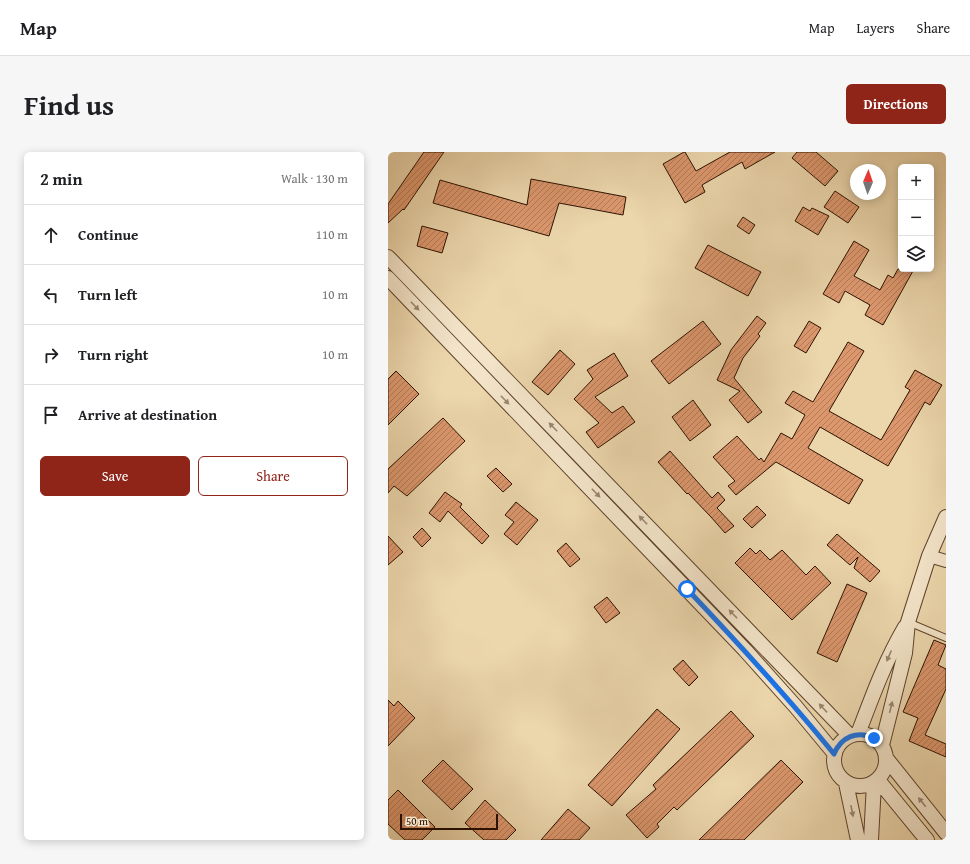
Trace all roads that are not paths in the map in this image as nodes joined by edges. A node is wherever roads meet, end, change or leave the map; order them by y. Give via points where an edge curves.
1 (388, 257) edge
2 (388, 278) edge
3 (946, 517) edge
4 (929, 556) junction
5 (946, 561) edge
6 (908, 622) junction
7 (946, 638) edge
8 (854, 735) junction
9 (884, 752) junction
10 (834, 754) junction
11 (876, 782) junction
12 (846, 783) junction
13 (946, 833) edge
14 (858, 840) edge
15 (870, 840) edge
16 (927, 840) edge

8 -> 1 street
2 -> 10 street via 745,650
3 - 4 street
4 - 5 street
4 - 6 street
6 - 7 lane
6 -> 8 street via 892,649
9 -> 6 street via 905,653
8 - 9 street via 874,738
8 - 10 street via 840,743
9 - 11 street via 886,766
13 -> 9 street
10 - 12 street via 836,770
11 - 12 street via 860,787
11 - 15 street
11 - 16 street
12 -> 14 street

